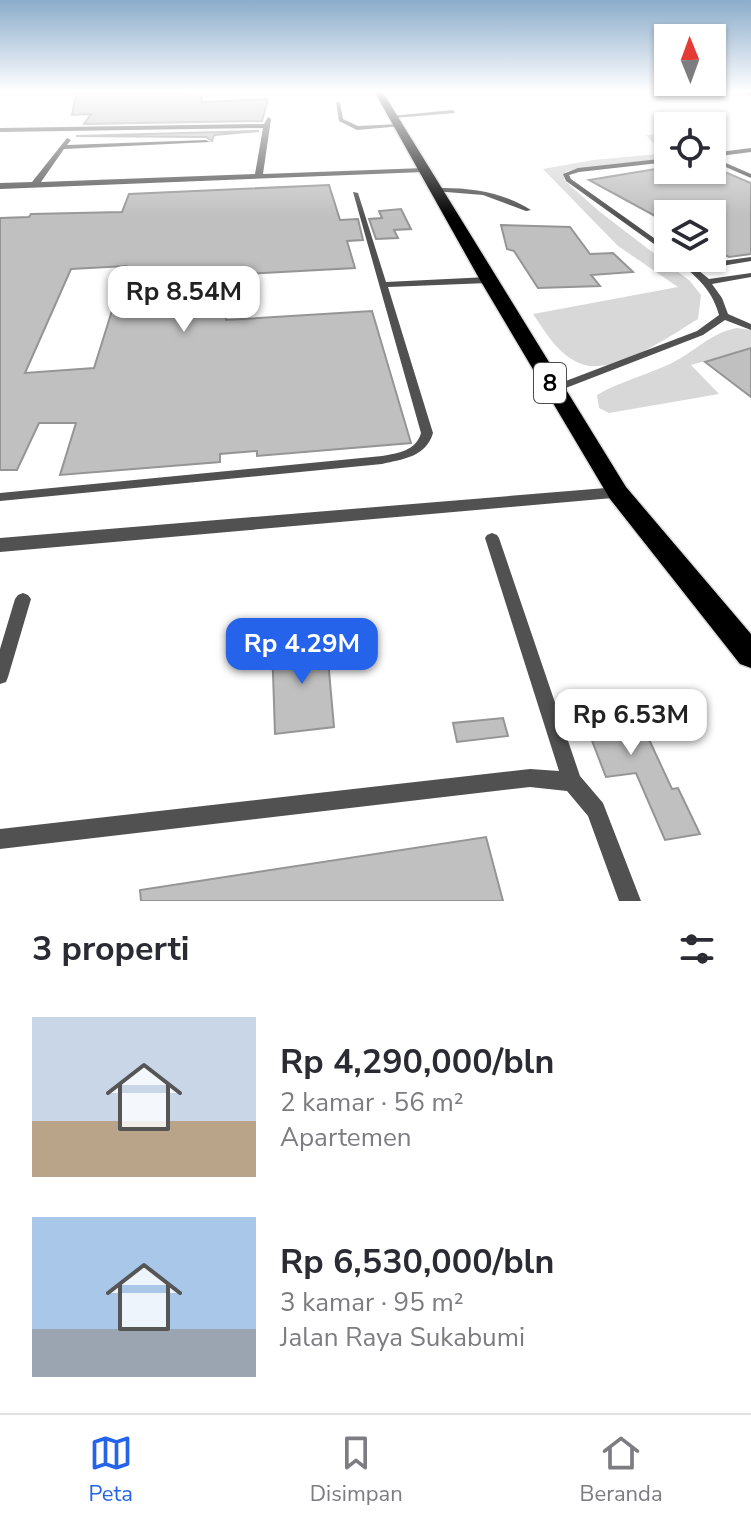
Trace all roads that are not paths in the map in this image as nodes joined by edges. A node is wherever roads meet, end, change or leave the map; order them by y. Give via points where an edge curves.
1 (71, 133) edge
2 (265, 133) edge
3 (403, 133) edge
4 (206, 142) dead end
5 (62, 147) junction
6 (751, 150) edge
7 (726, 154) edge
8 (654, 162) edge
9 (726, 164) edge
10 (424, 170) junction
11 (259, 176) junction
12 (751, 176) edge
13 (35, 184) junction
14 (0, 186) edge
15 (436, 190) junction
16 (355, 193) dead end
17 (528, 210) dead end
18 (654, 242) edge
19 (751, 259) edge
20 (726, 263) edge
21 (697, 272) edge
22 (751, 275) edge
23 (488, 280) junction
24 (708, 282) junction
25 (383, 285) junction
26 (724, 316) junction
27 (751, 327) edge
28 (554, 389) junction
29 (618, 493) junction
30 (0, 497) edge
31 (492, 538) dead end
32 (0, 545) edge
33 (23, 599) dead end
34 (751, 655) edge
35 (0, 677) edge
36 (572, 782) junction
37 (0, 839) edge
38 (630, 901) edge

1 - 5 street
2 - 11 street
3 - 10 highway, 8
4 - 5 street
5 - 13 street
6 - 7 lane
8 - 18 lane via 566,174
9 - 12 lane
10 - 11 street
10 - 15 highway, 8
11 - 13 street
13 - 14 street
15 - 17 lane via 492,193
15 - 23 highway, 8
16 - 25 lane
19 - 20 lane
21 - 24 lane
22 - 24 lane
23 - 25 lane
23 - 28 highway, 8
24 - 26 lane
25 - 30 lane via 427,433 415,452 382,460
26 - 27 lane
26 - 28 lane via 700,333
28 - 29 highway, 8
29 - 32 street
29 - 34 highway, 8
31 - 36 lane
33 - 35 lane
36 - 37 lane via 530,778
36 - 38 lane via 596,810

